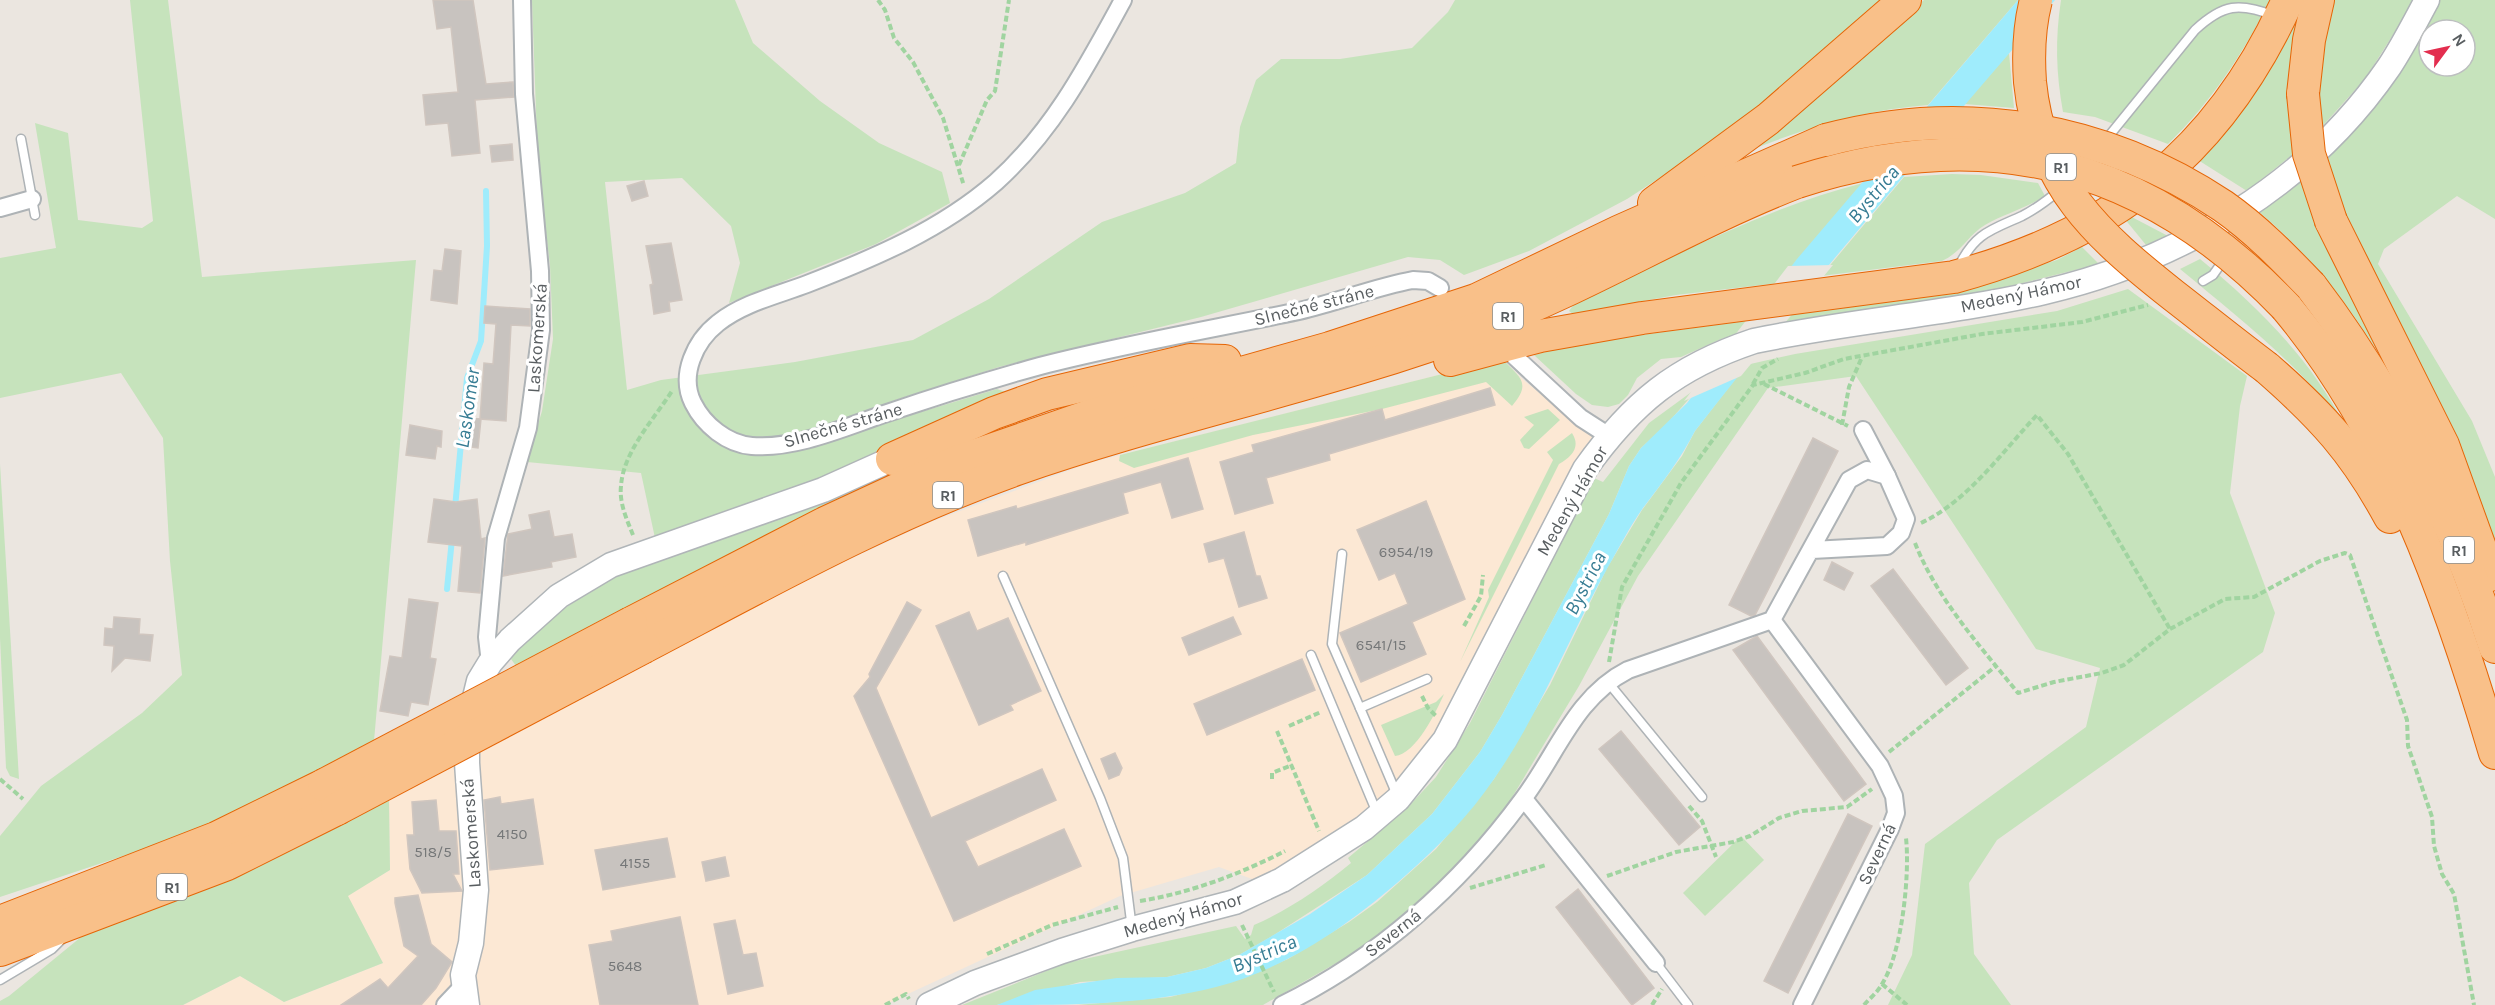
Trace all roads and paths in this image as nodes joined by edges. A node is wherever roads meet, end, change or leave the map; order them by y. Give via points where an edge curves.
1 (878, 0) edge
2 (1009, 0) edge
3 (1123, 0) edge
4 (1905, 0) edge
5 (2036, 0) edge
6 (2318, 0) edge
7 (2427, 0) edge
8 (520, 3) edge
9 (2284, 9) edge
10 (21, 139) dead end
11 (2096, 152) dead end
12 (2089, 161) dead end
13 (959, 165) junction
14 (1677, 184) junction
15 (968, 204) junction
16 (34, 207) joint
17 (0, 208) edge
18 (2226, 230) junction
19 (1618, 232) junction
20 (1954, 277) junction
21 (2203, 281) dead end
22 (1440, 288) dead end
23 (2152, 303) dead end
24 (1780, 345) junction
25 (1514, 357) dead end
26 (1862, 357) junction
27 (1225, 361) junction
28 (690, 363) junction
29 (1357, 371) junction
30 (1764, 384) junction
31 (1753, 385) junction
32 (1086, 417) junction
33 (1842, 424) junction
34 (1863, 430) joint
35 (1609, 436) junction
36 (892, 459) joint
37 (1887, 476) junction
38 (1908, 524) junction
39 (1812, 549) junction
40 (640, 553) junction
41 (1342, 554) dead end
42 (1483, 575) dead end
43 (1003, 576) dead end
44 (2495, 590) edge
45 (1481, 596) junction
46 (1489, 599) dead end
47 (1772, 620) junction
48 (1464, 626) dead end
49 (2170, 629) junction
50 (638, 635) junction
51 (2495, 647) edge
52 (1311, 655) dead end
53 (490, 663) junction
54 (1996, 666) junction
55 (1427, 679) dead end
56 (1607, 681) junction
57 (2474, 683) junction
58 (1333, 708) junction
59 (1360, 708) junction
60 (1428, 708) dead end
61 (1441, 709) dead end
62 (1437, 716) junction
63 (1433, 722) dead end
64 (1289, 726) dead end
65 (1277, 731) dead end
66 (2495, 753) edge
67 (1877, 762) junction
68 (1292, 765) junction
69 (0, 779) edge
70 (1272, 779) dead end
71 (1886, 779) junction
72 (331, 797) junction
73 (1702, 797) dead end
74 (1398, 799) junction
75 (1524, 799) junction
76 (23, 800) dead end
77 (1689, 806) dead end
78 (1896, 813) junction
79 (1378, 817) junction
80 (1326, 826) dead end
81 (1319, 831) junction
82 (1309, 837) dead end
83 (1711, 846) junction
84 (1290, 848) dead end
85 (1716, 857) dead end
86 (1546, 865) dead end
87 (1592, 882) junction
88 (1464, 891) dead end
89 (1128, 904) junction
90 (4, 920) edge
91 (80, 920) junction
92 (1242, 925) dead end
93 (1132, 929) junction
94 (0, 950) edge
95 (979, 957) dead end
96 (1656, 963) joint
97 (0, 980) edge
98 (1269, 981) dead end
99 (1882, 984) junction
100 (906, 994) junction
101 (465, 995) edge
102 (923, 997) edge
103 (1292, 1003) edge
104 (445, 1005) edge
105 (885, 1005) edge
106 (912, 1005) edge
107 (1688, 1005) edge
108 (1802, 1005) edge
109 (1864, 1005) edge
110 (1907, 1005) edge
111 (2474, 1005) edge

1 - 13 path via 894,38 913,62 943,118
2 - 13 path via 995,91 987,100
3 - 15 street, Slnečné stráne via 1052,122 997,181
4 - 14 highway via 1768,119
5 - 57 highway, bridge via 2028,58 2032,103 2044,145 2067,193 2094,228 2126,258 2267,368 2332,428 2403,541 2438,621
6 - 44 highway, bridge via 2303,94 2309,154 2331,221 2443,445
7 - 18 street, Medený Hámor via 2388,68 2345,121
8 - 53 street, Laskomerská via 541,280 541,330 528,428 496,538 487,637
9 - 11 lane via 2238,6 2207,19
9 - 20 highway via 2249,73 2218,117 2161,177 2107,213 2044,247
10 - 16 lane
12 - 20 lane via 2066,185 2035,208 1975,239
13 - 15 path
14 - 19 highway
14 - 27 highway via 1468,287 1355,326
15 - 28 street, Slnečné stráne via 882,253 735,312 705,335
16 - 17 street
18 - 21 lane via 2223,263
18 - 24 street, Medený Hámor via 2111,273 2043,292
19 - 32 highway, R1 via 1501,289 1402,326
19 - 51 highway, R1, bridge via 1826,140 1887,127 1979,122 2081,140 2159,169 2224,207 2311,286 2365,363 2416,456 2460,553
20 - 29 highway via 1540,336 1435,365
22 - 28 street, Slnečné stráne via 1428,281 1407,281 1303,310 1060,362 823,434 769,446 748,446 728,440 712,428 690,398
23 - 26 path via 2082,322 1982,334
24 - 31 path
24 - 35 street, Medený Hámor via 1720,353 1669,380 1644,399
25 - 35 street via 1567,405
26 - 30 path
26 - 33 path via 1849,387
27 - 32 highway
27 - 36 highway via 1190,360 1047,394
28 - 40 path via 626,463 620,486 624,510
29 - 50 highway, R1 via 1125,434 964,488
29 - 57 highway, R1, bridge via 1486,326 1587,281 1730,209 1797,182 1862,163 1939,154 2014,158 2066,168 2125,190 2191,224 2226,250 2286,308 2331,367 2375,443 2436,575
30 - 31 path
30 - 33 path
31 - 56 path via 1681,483 1622,587
32 - 50 highway, R1 via 959,461 825,522
33 - 34 path
34 - 37 street
35 - 74 street, Medený Hámor via 1575,489 1445,740
36 - 40 street, Laskomerská via 823,490
37 - 38 street
37 - 39 street via 1867,470 1849,480
38 - 39 street via 1887,546
38 - 49 path via 1944,510 2037,415 2068,454
38 - 54 path via 1926,571
39 - 47 street
40 - 53 street, Laskomerská via 559,596
41 - 59 lane via 1332,644
42 - 45 path
43 - 89 lane via 1123,858
45 - 46 path
45 - 48 path
47 - 56 street, Severná via 1628,670
47 - 67 street, Severná
49 - 54 path via 2124,665 2102,674 2018,693
49 - 111 path via 2225,599 2254,597 2320,561 2350,555 2407,720 2408,746 2432,817 2434,846 2442,874 2454,894
50 - 72 highway, R1, bridge
52 - 58 lane
53 - 101 street, Laskomerská via 479,681 467,730 476,890 465,964
54 - 67 path
55 - 59 lane
56 - 73 lane
56 - 75 street, Severná via 1579,712
57 - 66 highway, R1
58 - 64 path
58 - 79 lane
59 - 74 lane
60 - 62 path
61 - 62 path
62 - 63 path
65 - 68 path
67 - 71 street, Severná
68 - 70 path via 1272,773
68 - 81 path
69 - 76 path
71 - 78 street, Severná
71 - 83 path via 1846,807 1802,811 1779,818 1749,836
72 - 90 highway, R1
72 - 91 highway, R1 via 227,864
74 - 79 street, Medený Hámor
75 - 87 street
75 - 103 street, Severná via 1474,860 1431,904 1358,960
77 - 83 path via 1702,821
78 - 99 path via 1906,840 1906,871 1899,942
78 - 108 street, Severná
79 - 93 street, Medený Hámor via 1333,850 1235,902
80 - 81 path
81 - 82 path
83 - 85 path
83 - 87 path via 1676,852
84 - 89 path via 1208,884
86 - 88 path
87 - 96 street
89 - 93 lane
89 - 95 path via 1052,925
91 - 94 highway, R1
91 - 97 lane via 52,949
92 - 98 path
93 - 102 street, Medený Hámor
96 - 107 lane
99 - 109 path
99 - 110 path
100 - 102 path
100 - 105 path
100 - 106 path
101 - 104 street

